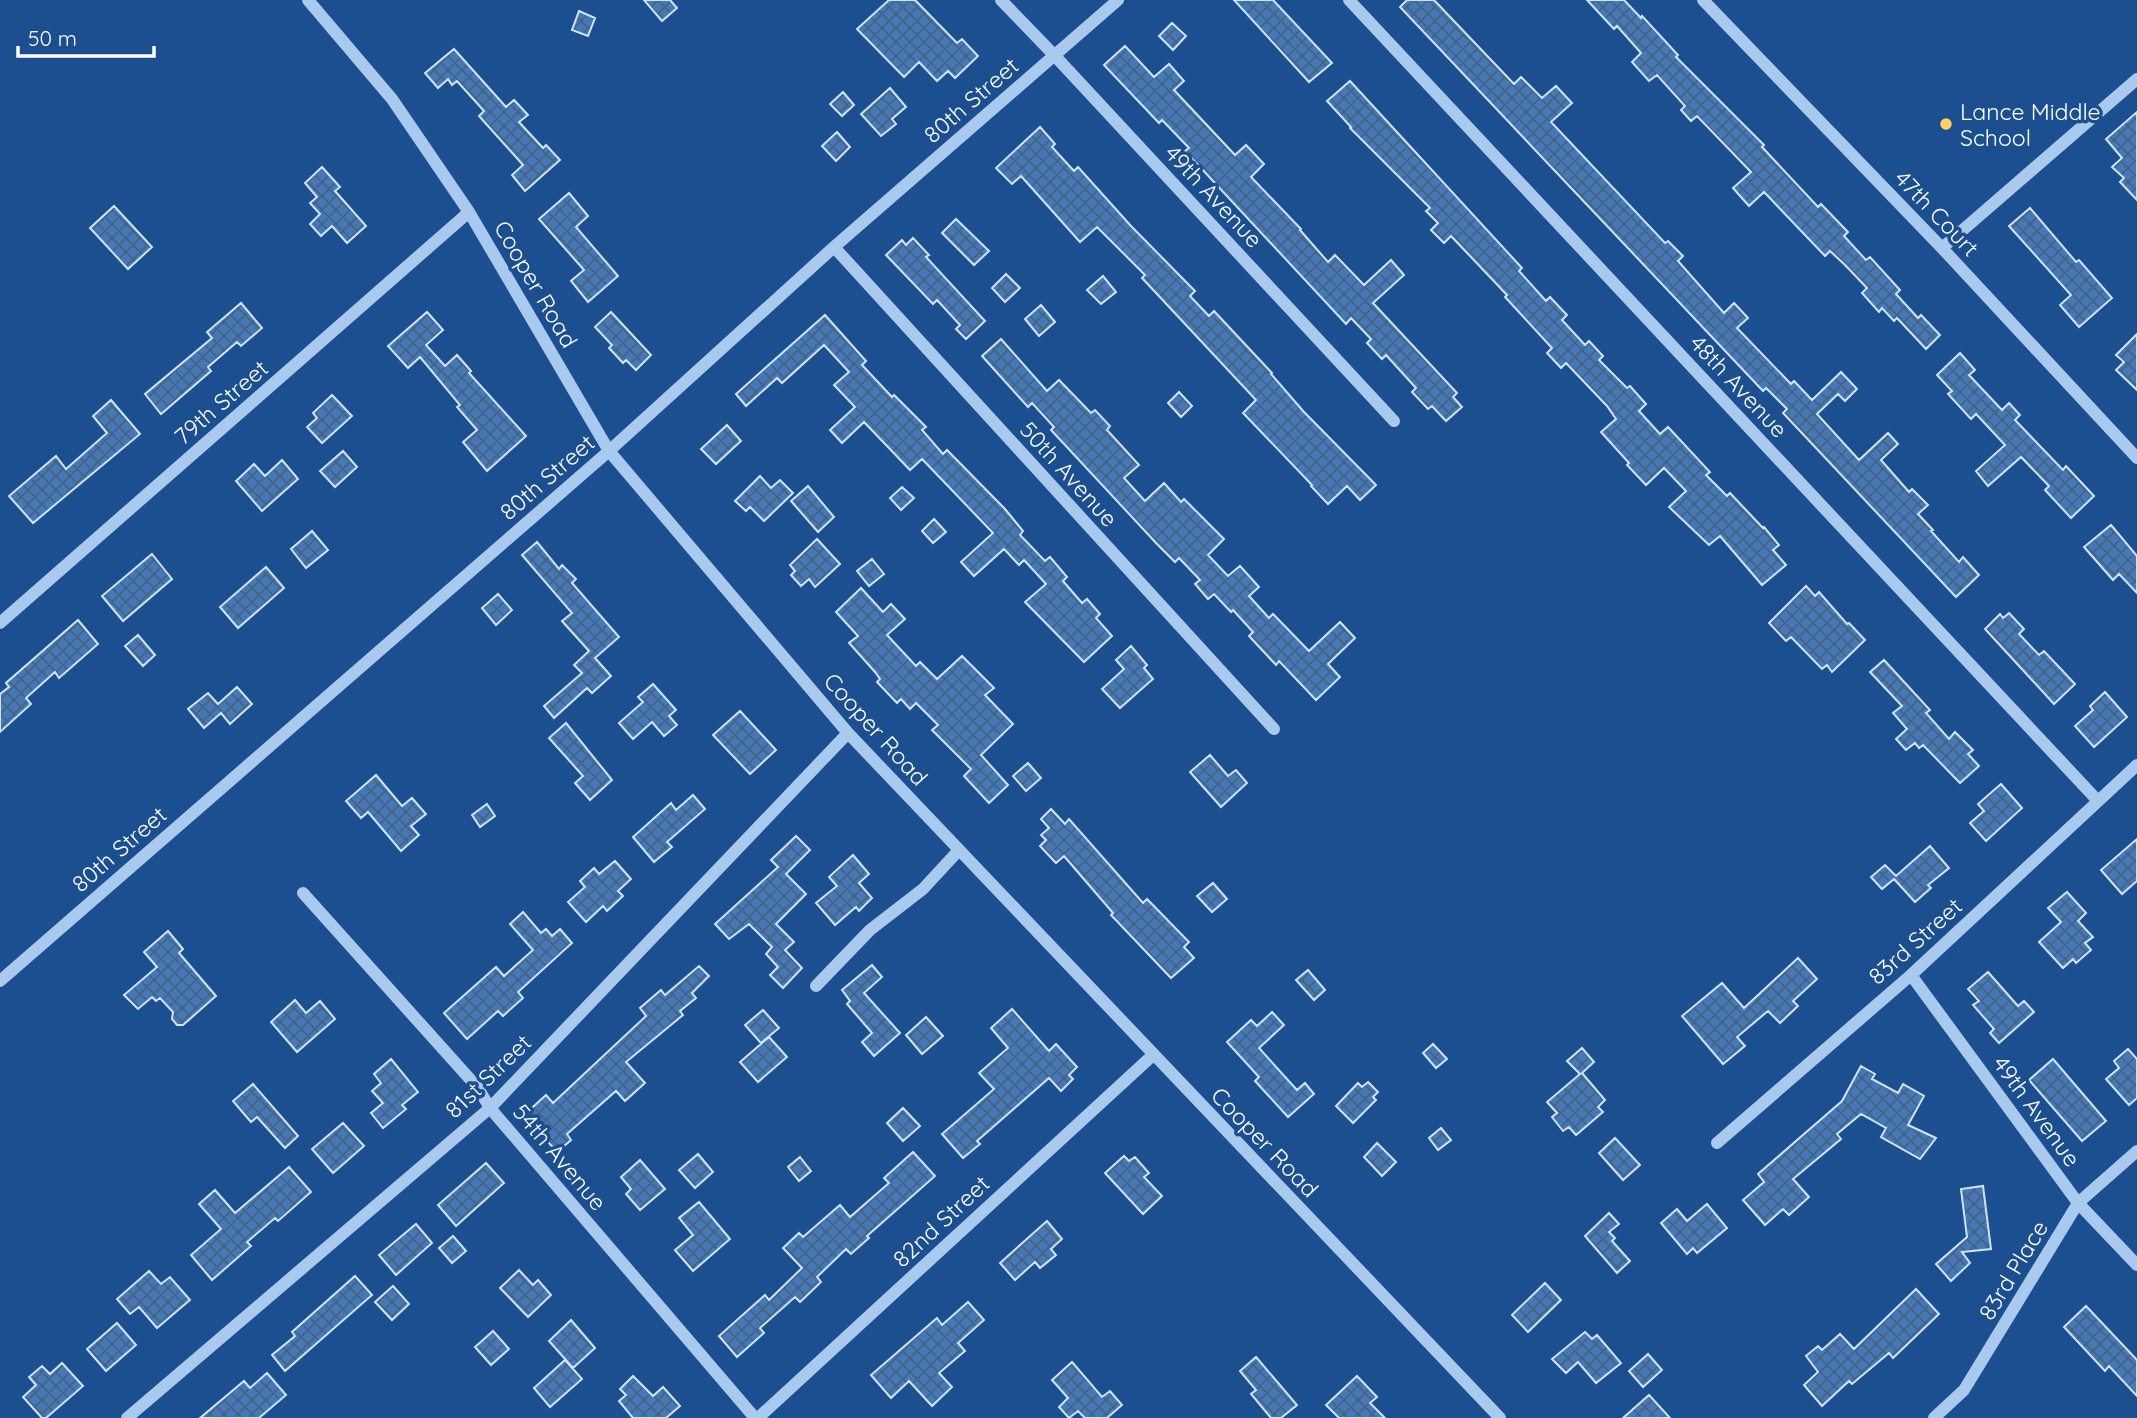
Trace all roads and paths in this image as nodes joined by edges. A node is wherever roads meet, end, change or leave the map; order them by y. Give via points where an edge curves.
1 (308, 0) edge
2 (1001, 0) edge
3 (1118, 0) edge
4 (1349, 0) edge
5 (1703, 0) edge
6 (1055, 56) junction
7 (2137, 79) edge
8 (469, 212) junction
9 (834, 247) junction
10 (1942, 248) junction
11 (1394, 421) dead end
12 (609, 451) junction
13 (2137, 458) edge
14 (0, 623) edge
15 (1274, 729) dead end
16 (848, 733) junction
17 (2137, 765) edge
18 (2098, 801) junction
19 (959, 850) junction
20 (303, 893) dead end
21 (1911, 975) junction
22 (0, 981) edge
23 (816, 986) dead end
24 (1153, 1055) junction
25 (490, 1108) junction
26 (1717, 1143) dead end
27 (2137, 1151) edge
28 (2078, 1203) junction
29 (2137, 1265) edge
30 (127, 1418) edge
31 (756, 1418) edge
32 (1500, 1418) edge
33 (1934, 1418) edge

1 - 8 street, Cooper Road via 392,99
2 - 6 street, 49th Avenue
3 - 6 street, 80th Street
4 - 18 street, 48th Avenue
5 - 10 street, 47th Court
6 - 9 street, 80th Street
6 - 11 street, 49th Avenue
7 - 10 street
8 - 12 street, Cooper Road
8 - 14 street, 79th Street
9 - 12 street, 80th Street
9 - 15 street, 50th Avenue
10 - 13 street, 47th Court
12 - 16 street, Cooper Road
12 - 22 street, 80th Street
16 - 19 street, Cooper Road
16 - 25 street, 81st Street
17 - 18 street, 83rd Street
18 - 21 street, 83rd Street
19 - 23 street
19 - 24 street, Cooper Road
20 - 25 street, 54th Avenue via 478,1088
21 - 26 street, 83rd Street
21 - 28 street, 49th Avenue
24 - 31 street, 82nd Street
24 - 32 street, Cooper Road
25 - 30 street, 81st Street
25 - 31 street, 54th Avenue
27 - 28 street, 83rd Place
28 - 29 street, 49th Avenue
28 - 33 street, 83rd Place via 1964,1391

